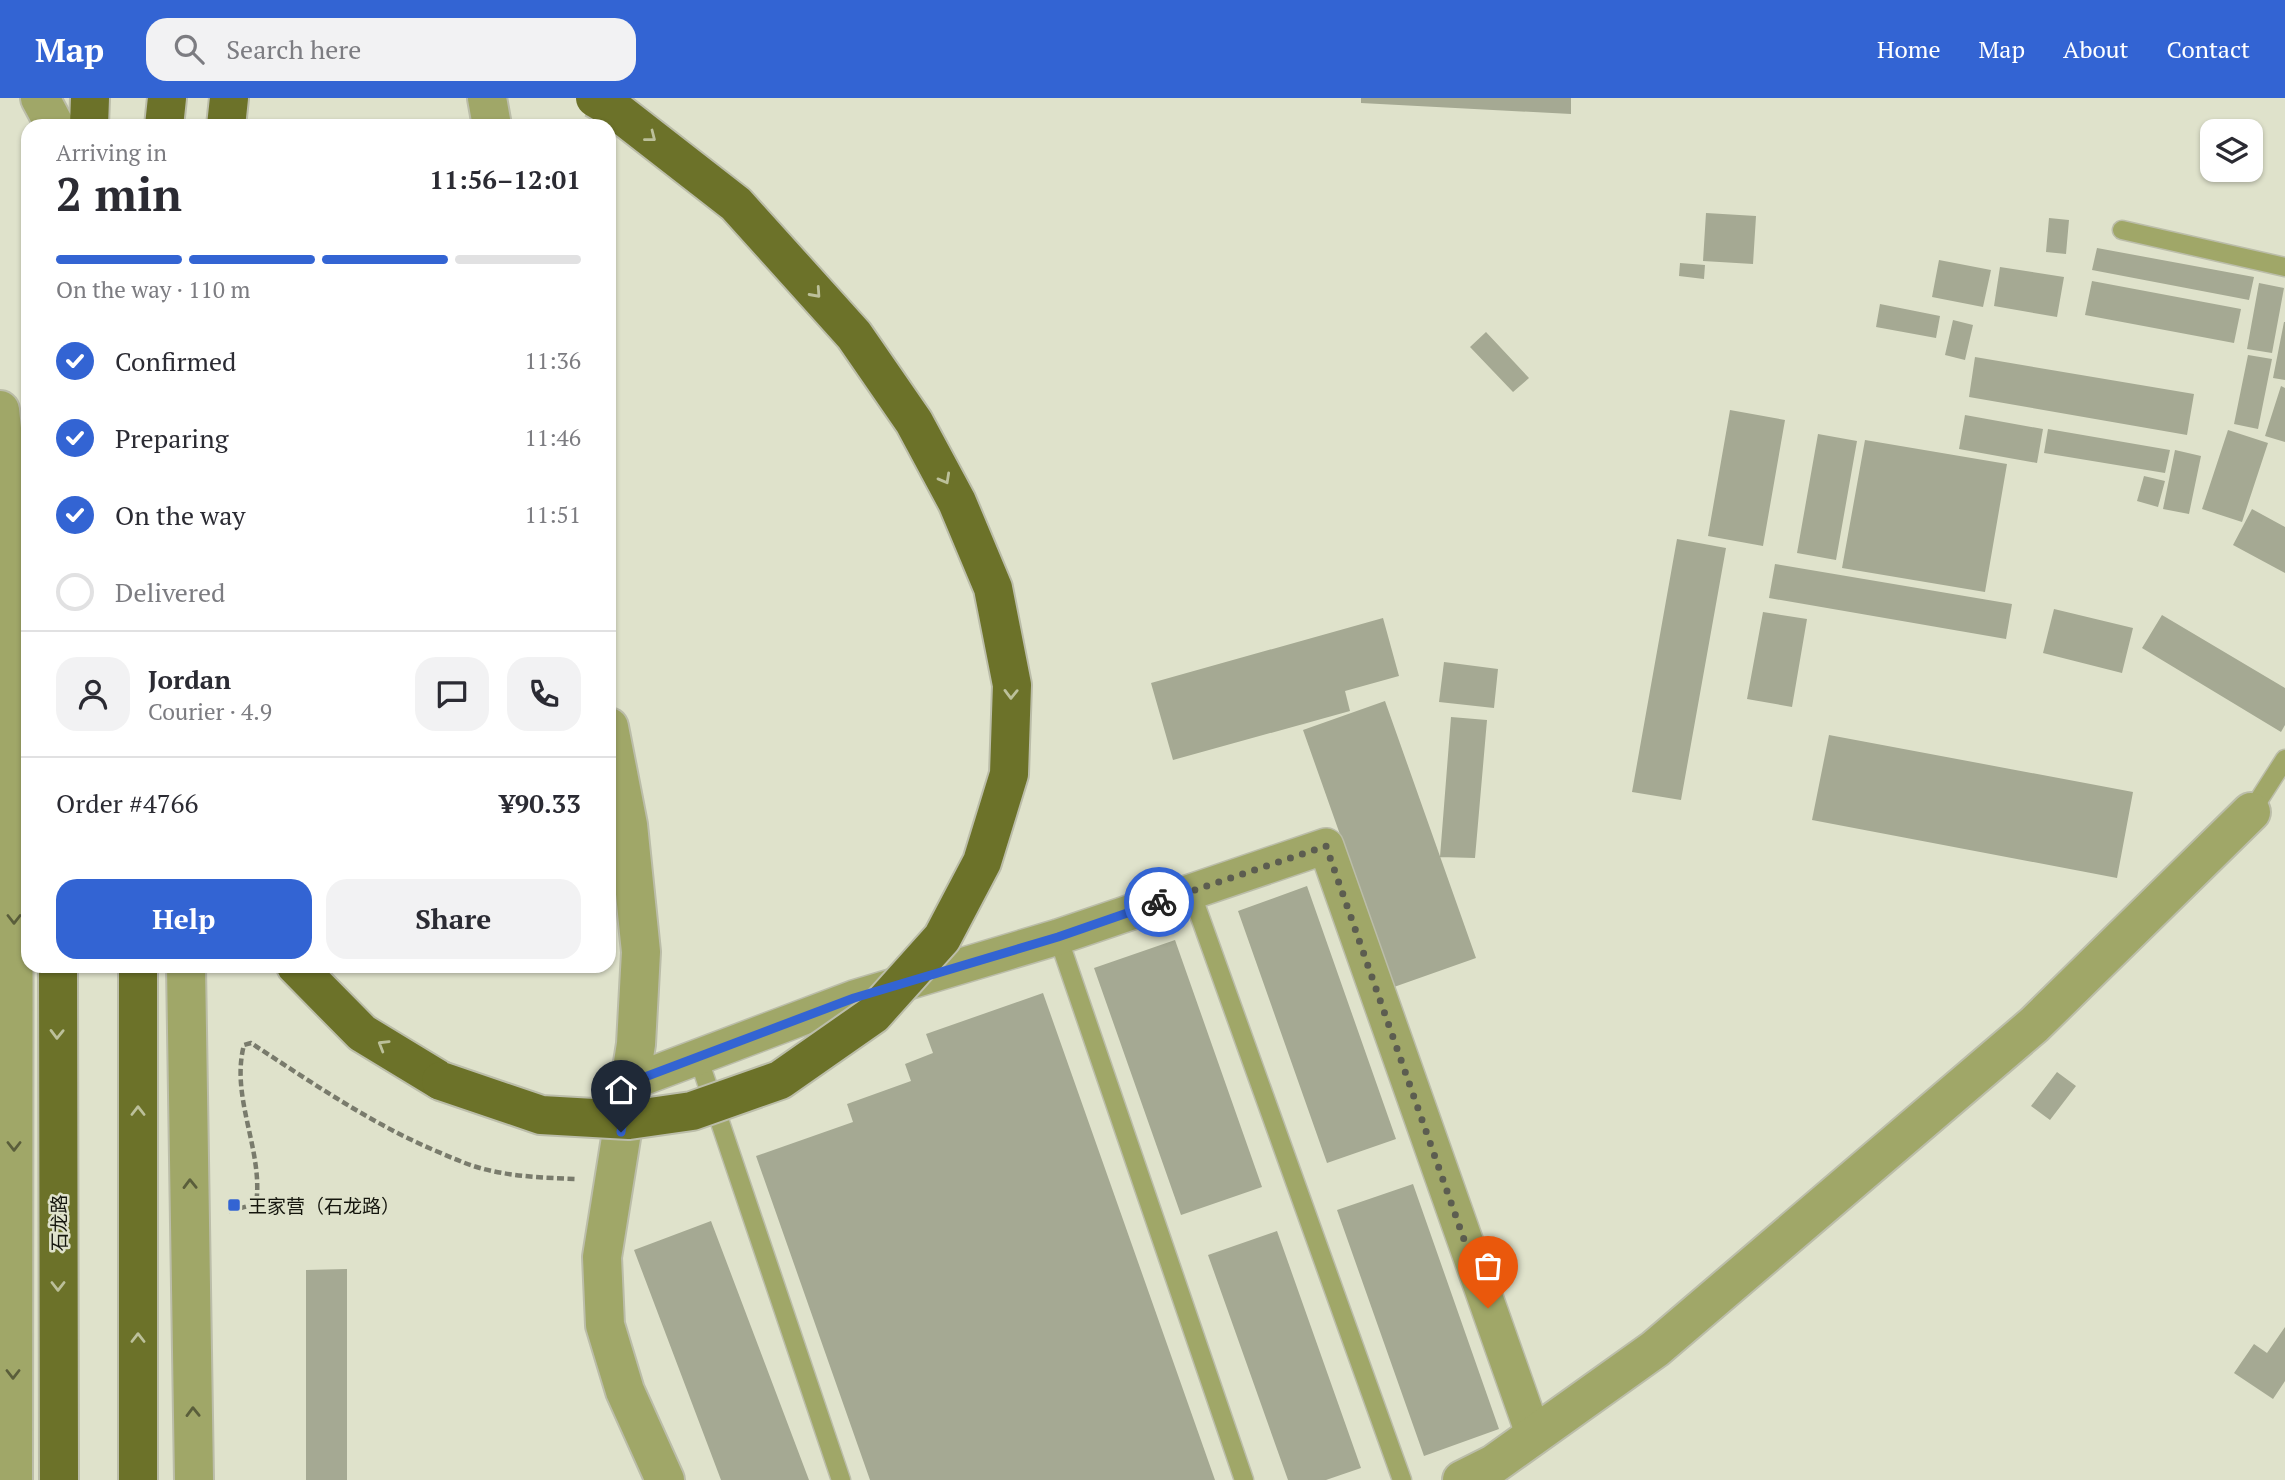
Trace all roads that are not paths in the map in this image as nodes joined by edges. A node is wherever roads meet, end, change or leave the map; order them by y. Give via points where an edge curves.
1 (40, 98) edge
2 (90, 98) edge
3 (167, 98) edge
4 (229, 98) edge
5 (487, 98) edge
6 (595, 98) edge
7 (51, 119) edge
8 (89, 119) edge
9 (165, 119) edge
10 (227, 119) edge
11 (491, 119) edge
12 (2122, 230) dead end
13 (2285, 267) edge
14 (0, 410) edge
15 (2285, 759) edge
16 (616, 763) edge
17 (2251, 812) joint
18 (1191, 892) junction
19 (1058, 937) junction
20 (58, 973) edge
21 (138, 973) edge
22 (186, 973) edge
23 (303, 973) edge
24 (698, 1057) junction
25 (629, 1083) junction
26 (1534, 1436) junction
27 (13, 1480) edge
28 (59, 1480) edge
29 (138, 1480) edge
30 (194, 1480) edge
31 (665, 1480) edge
32 (841, 1480) edge
33 (1244, 1480) edge
34 (1402, 1480) edge
35 (1462, 1480) edge

1 - 7 street
2 - 8 main road
3 - 9 main road
4 - 10 main road
5 - 11 street
6 -> 23 main road, bridge via 736,204 854,335 914,422 957,502 993,588 1012,685 1009,774 982,862 942,938 873,1015 780,1080 692,1111 629,1120 541,1115 441,1081 362,1033
12 - 13 lane
14 -> 27 street via 14,543
15 - 17 lane
16 - 25 street via 628,825 640,952 636,1044
17 - 26 street via 2034,1025 1655,1349
18 - 19 street
18 - 26 street via 1326,846
18 - 34 lane
19 - 24 street via 854,998
19 - 33 lane
20 -> 28 main road, 石龙路
29 -> 21 main road
30 -> 22 street
24 - 25 street
24 - 32 lane
25 - 31 street via 601,1257 605,1325 625,1391
26 - 35 street

